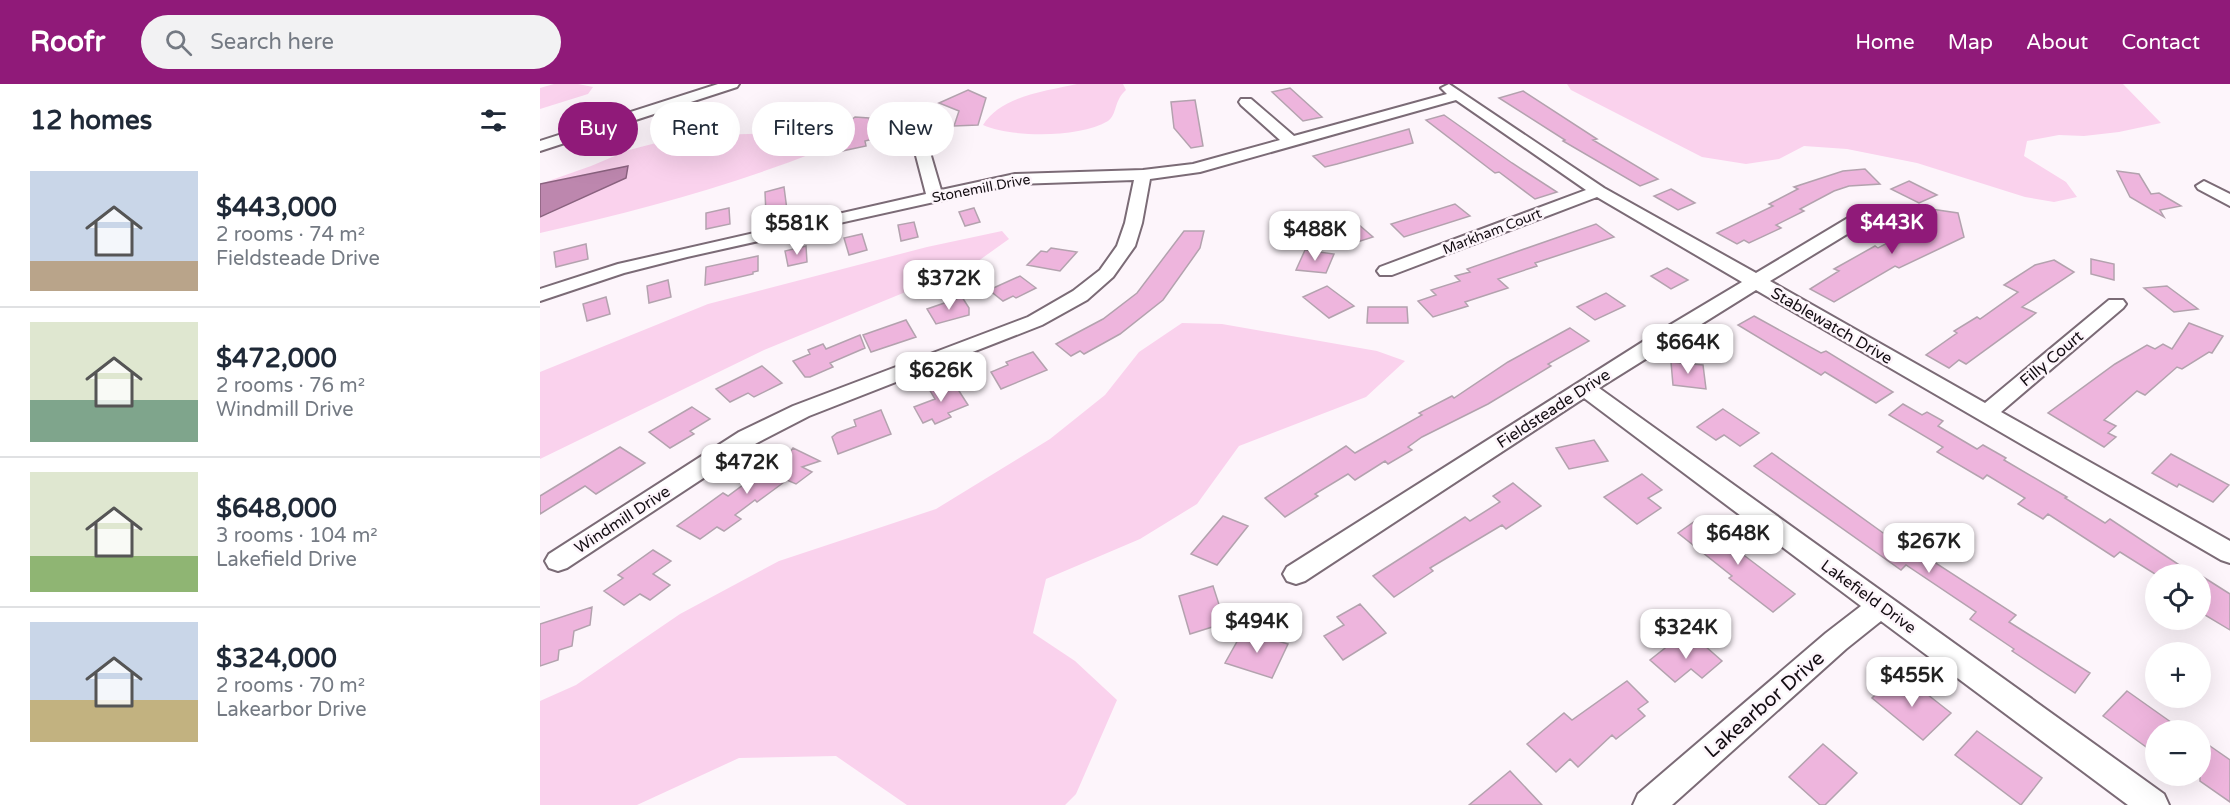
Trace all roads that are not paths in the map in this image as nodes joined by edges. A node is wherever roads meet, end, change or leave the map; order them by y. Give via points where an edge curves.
1 (732, 84) edge
2 (1451, 90) edge
3 (1246, 102) dead end
4 (1290, 141) junction
5 (540, 146) edge
6 (924, 156) edge
7 (1143, 175) junction
8 (2204, 186) dead end
9 (1598, 191) junction
10 (935, 197) junction
11 (2230, 201) edge
12 (1874, 210) dead end
13 (1386, 271) dead end
14 (1755, 282) junction
15 (540, 295) edge
16 (2116, 304) dead end
17 (1584, 388) junction
18 (1986, 413) junction
19 (2230, 553) edge
20 (558, 561) dead end
21 (1296, 574) dead end
22 (1882, 605) junction
23 (1649, 805) edge
24 (2153, 805) edge

1 - 5 street
2 - 4 street, Stonemill Drive
2 - 9 street, Stablewatch Drive
3 - 4 street
4 - 7 street, Stonemill Drive via 1194,168
6 - 10 street
7 - 10 street, Stonemill Drive via 1014,179
7 - 20 street, Windmill Drive via 1132,230 1124,249 1113,268 1090,289 1035,321 801,411 747,438
8 - 11 street
9 - 13 street, Markham Court
9 - 14 street, Stablewatch Drive
10 - 15 street, Stonemill Drive via 618,269
12 - 14 street, Fieldsteade Drive
14 - 17 street, Fieldsteade Drive
14 - 18 street, Stablewatch Drive
16 - 18 street, Filly Court
17 - 21 street, Fieldsteade Drive
17 - 22 street, Lakefield Drive
18 - 19 street, Stablewatch Drive
22 - 23 street, Lakearbor Drive
22 - 24 street, Lakefield Drive

